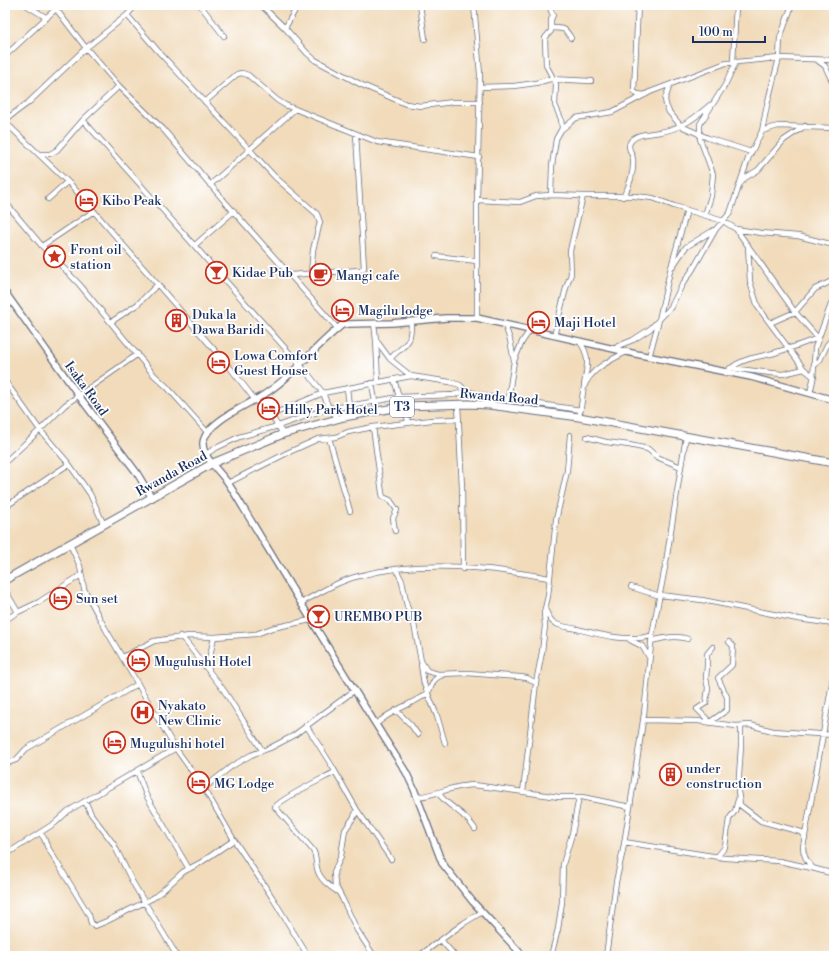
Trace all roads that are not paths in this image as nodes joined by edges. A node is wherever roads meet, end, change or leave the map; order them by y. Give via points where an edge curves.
1 (26, 5) edge
2 (136, 5) edge
3 (200, 5) edge
4 (261, 5) edge
5 (298, 5) edge
6 (420, 5) edge
7 (474, 5) edge
8 (550, 5) edge
9 (638, 5) edge
10 (736, 5) edge
11 (792, 5) edge
12 (58, 7) edge
13 (128, 15) junction
14 (47, 18) junction
15 (285, 28) junction
16 (552, 28) junction
17 (224, 36) dead end
18 (571, 38) dead end
19 (425, 39) dead end
20 (86, 48) junction
21 (5, 56) edge
22 (778, 58) junction
23 (817, 60) junction
24 (834, 60) edge
25 (734, 62) junction
26 (553, 79) junction
27 (591, 81) dead end
28 (670, 85) junction
29 (834, 85) edge
30 (119, 86) junction
31 (480, 87) junction
32 (645, 95) junction
33 (715, 101) junction
34 (205, 102) junction
35 (480, 102) junction
36 (295, 109) junction
37 (84, 120) junction
38 (5, 121) edge
39 (681, 126) junction
40 (805, 126) junction
41 (562, 128) junction
42 (834, 128) edge
43 (762, 131) junction
44 (356, 134) junction
45 (700, 134) junction
46 (249, 150) junction
47 (751, 152) junction
48 (40, 154) junction
49 (479, 157) junction
50 (67, 182) junction
51 (210, 185) junction
52 (738, 186) junction
53 (551, 195) junction
54 (583, 196) junction
55 (623, 197) junction
56 (48, 199) dead end
57 (477, 200) junction
58 (5, 202) edge
59 (687, 210) junction
60 (94, 211) junction
61 (234, 211) junction
62 (705, 215) junction
63 (723, 221) junction
64 (716, 229) junction
65 (736, 229) junction
66 (195, 245) junction
67 (748, 245) junction
68 (42, 246) junction
69 (834, 246) edge
70 (436, 256) dead end
71 (477, 261) junction
72 (670, 271) junction
73 (311, 273) junction
74 (291, 275) junction
75 (834, 280) edge
76 (158, 284) junction
77 (5, 292) edge
78 (834, 296) edge
79 (795, 312) junction
80 (477, 318) junction
81 (659, 320) junction
82 (111, 322) junction
83 (411, 322) junction
84 (374, 323) junction
85 (770, 323) junction
86 (506, 325) junction
87 (338, 328) junction
88 (530, 330) junction
89 (554, 336) junction
90 (834, 337) edge
91 (818, 338) junction
92 (376, 340) junction
93 (579, 341) junction
94 (790, 347) junction
95 (615, 349) junction
96 (626, 352) junction
97 (138, 354) junction
98 (649, 357) junction
99 (390, 359) junction
100 (514, 361) junction
101 (300, 365) junction
102 (814, 366) junction
103 (730, 368) junction
104 (804, 369) junction
105 (726, 373) junction
106 (411, 376) junction
107 (814, 377) junction
108 (394, 379) junction
109 (5, 381) edge
110 (378, 382) junction
111 (372, 383) junction
112 (584, 387) junction
113 (347, 388) junction
114 (466, 391) junction
115 (323, 393) junction
116 (810, 393) junction
117 (79, 396) junction
118 (399, 397) junction
119 (255, 400) junction
120 (508, 400) junction
121 (834, 400) edge
122 (375, 402) junction
123 (458, 404) junction
124 (349, 406) junction
125 (405, 406) junction
126 (329, 408) junction
127 (580, 414) junction
128 (271, 415) junction
129 (338, 419) junction
130 (458, 419) junction
131 (408, 422) junction
132 (278, 426) junction
133 (373, 427) junction
134 (40, 430) junction
135 (208, 432) junction
136 (283, 434) junction
137 (570, 435) dead end
138 (587, 437) dead end
139 (686, 437) junction
140 (329, 438) junction
141 (206, 454) junction
142 (5, 462) edge
143 (212, 463) junction
144 (834, 463) edge
145 (69, 464) junction
146 (681, 467) junction
147 (228, 483) junction
148 (152, 498) junction
149 (5, 507) edge
150 (350, 511) dead end
151 (104, 525) junction
152 (395, 531) dead end
153 (70, 544) junction
154 (396, 569) junction
155 (463, 569) junction
156 (81, 576) junction
157 (550, 578) junction
158 (5, 580) edge
159 (631, 587) dead end
160 (5, 590) edge
161 (660, 596) junction
162 (301, 603) junction
163 (545, 609) junction
164 (18, 612) junction
165 (5, 620) edge
166 (311, 620) junction
167 (834, 624) edge
168 (180, 636) junction
169 (214, 637) junction
170 (623, 638) junction
171 (651, 639) junction
172 (688, 639) dead end
173 (729, 642) dead end
174 (713, 647) dead end
175 (123, 657) junction
176 (650, 657) junction
177 (421, 661) junction
178 (834, 672) edge
179 (210, 673) junction
180 (446, 674) junction
181 (536, 683) junction
182 (138, 684) junction
183 (354, 690) junction
184 (428, 692) junction
185 (832, 695) edge
186 (396, 710) junction
187 (643, 720) junction
188 (710, 722) junction
189 (376, 724) junction
190 (306, 725) junction
191 (741, 726) junction
192 (823, 734) junction
193 (418, 735) dead end
194 (834, 735) edge
195 (445, 743) dead end
196 (176, 748) junction
197 (262, 750) junction
198 (5, 764) edge
199 (137, 771) junction
200 (335, 772) junction
201 (204, 788) junction
202 (523, 792) junction
203 (438, 793) junction
204 (417, 797) junction
205 (579, 797) junction
206 (738, 799) junction
207 (85, 801) junction
208 (630, 807) junction
209 (357, 810) junction
210 (475, 828) dead end
211 (40, 833) junction
212 (804, 838) junction
213 (234, 840) junction
214 (624, 842) junction
215 (5, 855) edge
216 (717, 857) junction
217 (391, 859) dead end
218 (812, 868) junction
219 (189, 869) junction
220 (834, 874) edge
221 (338, 892) junction
222 (144, 902) junction
223 (482, 912) junction
224 (441, 940) junction
225 (177, 956) edge
226 (308, 956) edge
227 (374, 956) edge
228 (419, 956) edge
229 (455, 956) edge
230 (522, 956) edge
231 (551, 956) edge
232 (606, 956) edge

1 - 14 street
2 - 13 street
3 - 17 street
4 - 15 street
5 - 15 street
6 - 19 street
7 - 31 street
8 - 16 street via 553,15
9 - 32 street via 634,91
10 - 25 street
11 - 22 street via 780,38
12 - 14 street
12 - 20 street
13 - 20 street
13 - 34 street
14 - 21 street
15 - 35 street via 315,60 362,85 406,104 421,106
16 - 18 street via 564,29
16 - 26 street via 545,41 546,65
20 - 30 street
20 - 38 street via 28,104
22 - 23 street
22 - 25 street
22 - 43 street
23 - 24 street
23 - 29 street via 825,66
25 - 28 street via 708,69
25 - 33 street
26 - 27 street
26 - 31 street via 514,86
26 - 41 street via 556,84 555,105
28 - 32 street
28 - 39 street via 665,99 666,105
30 - 37 street
30 - 51 street via 163,129
31 - 35 street
32 - 41 street via 612,112 576,118
33 - 39 street
33 - 45 street via 702,120
34 - 36 street via 242,72 277,100
34 - 46 street
35 - 49 street
36 - 44 street
36 - 46 street
37 - 48 street via 56,150 50,154
37 - 66 street
38 - 48 street
39 - 45 street
39 - 55 street via 647,134 631,141 631,179
40 - 42 street
40 - 43 street via 778,126
40 - 52 street via 784,140 758,170
41 - 53 street via 556,139
43 - 47 street
44 - 49 street via 377,142
44 - 73 street via 364,268
45 - 47 street
45 - 62 street via 713,174 711,196
46 - 51 street
46 - 73 street via 275,178 318,214 320,222 313,250
47 - 52 street
48 - 50 street
49 - 57 street
50 - 56 street
50 - 60 street
51 - 61 street
52 - 63 street via 730,213
53 - 54 street
53 - 57 street via 536,196 520,202
54 - 55 street
54 - 89 street via 571,247 571,274
55 - 59 street via 653,198
57 - 71 street
58 - 68 street
59 - 62 street
59 - 72 street
60 - 68 street
60 - 76 street
61 - 66 street
61 - 74 street
62 - 63 street
63 - 64 street
63 - 65 street
64 - 72 street via 683,251
64 - 81 street via 671,307
65 - 67 street
65 - 69 street via 798,236
66 - 101 street
67 - 79 street
67 - 85 street via 750,282 754,297
68 - 82 street
70 - 71 street
71 - 80 street
72 - 81 street
73 - 74 street
74 - 87 street
75 - 79 street via 815,289
76 - 82 street via 138,304
76 - 119 street
77 - 117 street, Isaka Road
78 - 91 street
79 - 85 street
79 - 91 street
80 - 83 street
80 - 86 street
81 - 95 street via 639,336
81 - 98 street
82 - 97 street
83 - 84 street
83 - 99 street via 409,342
84 - 87 street via 349,324
84 - 92 street
85 - 94 street
86 - 88 street
86 - 100 street
87 - 101 street
88 - 89 street
88 - 100 street
89 - 93 street
90 - 102 street
91 - 94 street
91 - 102 street
92 - 99 street
92 - 110 street
93 - 95 street
93 - 112 street via 587,358
94 - 103 street via 740,361
94 - 104 street
95 - 96 street
96 - 98 street
96 - 112 street via 601,365
97 - 117 street
97 - 135 street via 154,375
98 - 105 street
99 - 106 street
100 - 120 street
101 - 115 street
101 - 119 street
102 - 107 street
103 - 104 street via 782,374
103 - 105 street
104 - 107 street
105 - 116 street
106 - 108 street
106 - 114 street via 450,382 460,385
107 - 116 street
108 - 110 street
108 - 118 street
109 - 134 street
110 - 111 street
111 - 113 street
111 - 122 street
112 - 127 street
113 - 115 street
113 - 124 street
114 - 118 street via 443,396
114 - 120 street
115 - 126 street
115 - 128 street
116 - 121 street
117 - 134 street via 65,405
117 - 148 street, Isaka Road via 137,473
118 - 122 street
119 - 128 street
119 - 135 street via 231,412
120 - 127 street
122 - 124 street
123 - 125 highway, Rwanda Road / T3
123 - 127 highway, Rwanda Road / T3
123 - 130 street
124 - 126 street
125 - 129 highway, Rwanda Road / T3
125 - 131 street
126 - 129 street
126 - 132 street
127 - 139 highway, Rwanda Road / T3
128 - 132 street
129 - 136 highway, Rwanda Road / T3
130 - 131 street
130 - 155 street
131 - 133 street
132 - 136 street
132 - 141 street via 239,437
133 - 140 street
133 - 152 street via 383,497 390,500 397,510 393,518
134 - 142 street
134 - 145 street
135 - 141 street via 203,443
136 - 143 highway, Rwanda Road / T3
137 - 157 street via 567,470 556,520
138 - 146 street via 648,449 657,457
139 - 144 highway, Rwanda Road / T3
139 - 146 street
140 - 147 street via 309,442
140 - 150 street
141 - 143 street
143 - 147 street
143 - 148 highway, Rwanda Road / T3
145 - 149 street
145 - 151 street via 90,494
146 - 161 street
147 - 162 street
148 - 151 highway, Rwanda Road / T3
151 - 153 highway, Rwanda Road / T3
153 - 156 street via 80,566
153 - 158 highway, Rwanda Road / T3
154 - 155 street via 422,566
154 - 162 street via 358,576 334,585
154 - 177 street via 414,624
155 - 157 street via 494,570
156 - 164 street
156 - 175 street via 84,589
157 - 163 street
159 - 161 street
160 - 164 street
161 - 167 street via 702,600
161 - 171 street
162 - 166 street
163 - 170 street via 551,621 560,625
163 - 181 street via 544,639
164 - 165 street
166 - 169 street via 279,626 256,634
166 - 183 street
168 - 169 street
168 - 175 street via 154,641
168 - 179 street
169 - 179 street via 208,665
170 - 171 street
170 - 176 street via 640,644
171 - 172 street
171 - 176 street
173 - 188 street via 733,646 732,664 718,678 727,697 727,710
174 - 188 street via 706,654 706,703 696,709
175 - 182 street
176 - 187 street
177 - 180 street via 427,671
177 - 184 street via 424,684
178 - 185 street
179 - 197 street
180 - 181 street via 500,675 527,678
180 - 184 street via 432,682
181 - 202 street
182 - 196 street
182 - 198 street via 26,749 16,760
183 - 189 street
183 - 190 street
184 - 186 street
184 - 195 street
185 - 192 street
186 - 189 street
186 - 193 street
187 - 188 street
187 - 208 street
188 - 191 street
189 - 204 street via 406,772
190 - 197 street via 293,736
190 - 200 street
191 - 192 street via 750,724 773,731
191 - 206 street
192 - 194 street
192 - 212 street
196 - 199 street
196 - 201 street
197 - 201 street via 232,766
199 - 207 street
199 - 219 street via 146,796
200 - 209 street
200 - 221 street via 279,802 275,808 316,855 317,870 323,881
201 - 213 street
202 - 203 street via 466,785
202 - 205 street
203 - 204 street
203 - 210 street
204 - 223 street via 442,863
205 - 208 street
205 - 231 street via 563,864 562,902
206 - 212 street via 740,805 762,821 800,832
206 - 216 street via 735,811 729,819 725,847
207 - 211 street
207 - 222 street via 91,814 113,843
208 - 214 street
209 - 217 street
209 - 221 street via 345,830 335,869 335,885
211 - 215 street
211 - 222 street via 93,925 98,925
212 - 218 street via 803,850
213 - 219 street
213 - 226 street
214 - 216 street
214 - 232 street
216 - 218 street via 779,861
218 - 220 street
219 - 222 street via 157,895
221 - 227 street via 357,930
222 - 225 street
223 - 224 street
223 - 230 street
224 - 228 street
224 - 229 street

